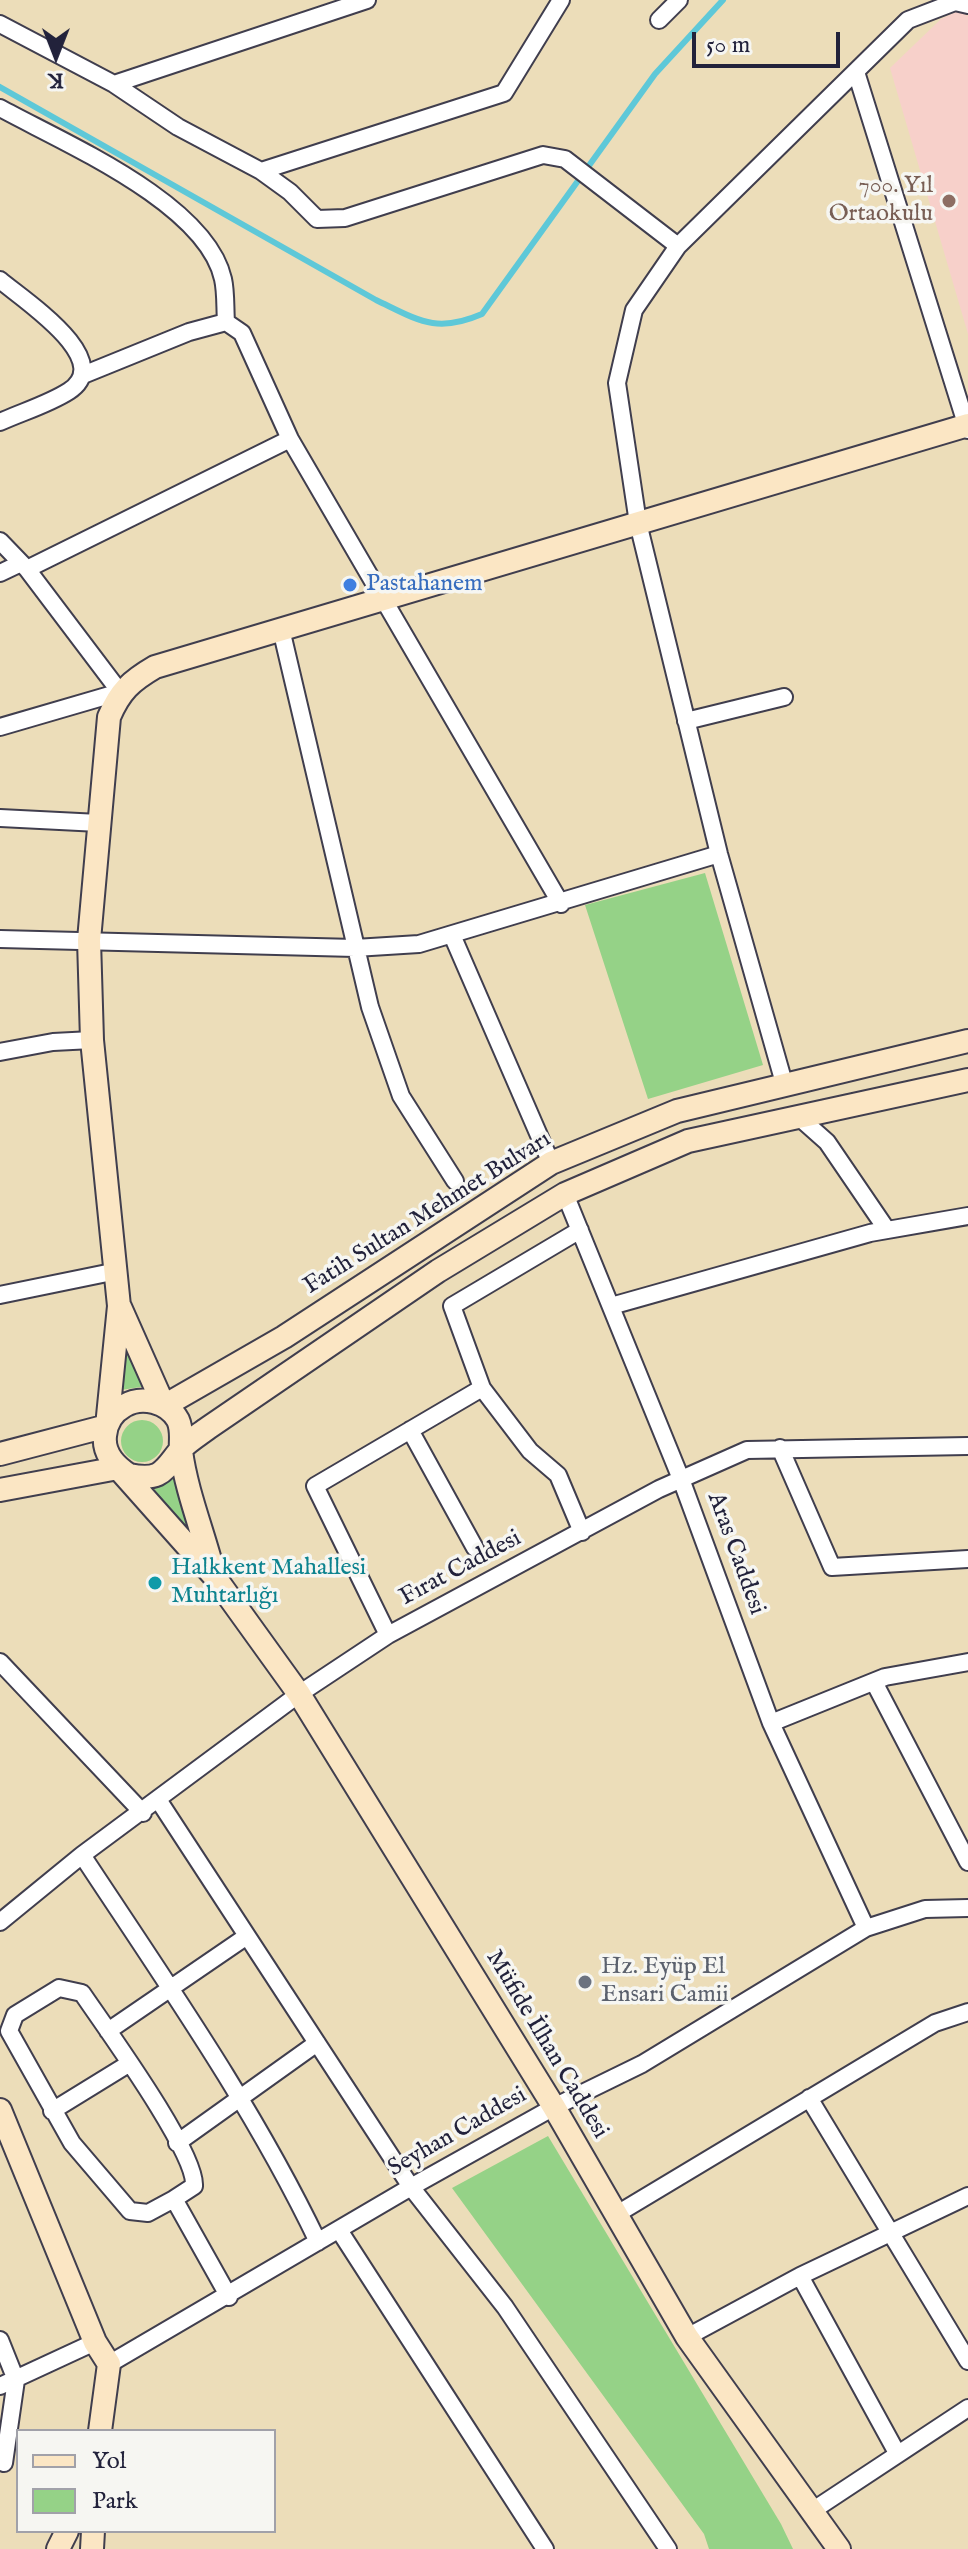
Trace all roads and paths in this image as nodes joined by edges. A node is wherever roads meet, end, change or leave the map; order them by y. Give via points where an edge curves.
1 (367, 0) edge
2 (561, 0) edge
3 (679, 0) edge
4 (968, 5) edge
5 (659, 20) dead end
6 (0, 24) edge
7 (856, 72) junction
8 (114, 84) junction
9 (0, 108) edge
10 (261, 171) junction
11 (678, 246) junction
12 (0, 280) edge
13 (226, 322) junction
14 (83, 375) junction
15 (0, 422) edge
16 (968, 427) edge
17 (290, 439) junction
18 (638, 523) junction
19 (0, 541) edge
20 (24, 566) junction
21 (0, 573) edge
22 (381, 599) junction
23 (281, 629) junction
24 (120, 692) junction
25 (784, 697) dead end
26 (686, 721) junction
27 (0, 727) edge
28 (0, 818) edge
29 (99, 823) junction
30 (719, 854) junction
31 (561, 904) junction
32 (452, 935) junction
33 (0, 939) edge
34 (89, 940) junction
35 (355, 948) junction
36 (92, 1040) junction
37 (968, 1041) edge
38 (0, 1052) edge
39 (968, 1080) edge
40 (784, 1083) junction
41 (800, 1118) junction
42 (551, 1163) junction
43 (455, 1181) dead end
44 (565, 1194) junction
45 (968, 1216) edge
46 (580, 1230) junction
47 (887, 1230) junction
48 (117, 1271) junction
49 (0, 1295) edge
50 (119, 1306) junction
51 (611, 1306) junction
52 (482, 1388) junction
53 (164, 1406) junction
54 (107, 1426) junction
55 (410, 1430) junction
56 (968, 1446) edge
57 (780, 1448) junction
58 (181, 1449) junction
59 (0, 1454) edge
60 (118, 1468) junction
61 (681, 1479) junction
62 (0, 1490) edge
63 (582, 1532) junction
64 (475, 1548) dead end
65 (968, 1559) edge
66 (214, 1576) junction
67 (388, 1635) junction
68 (0, 1662) edge
69 (968, 1662) edge
70 (874, 1682) junction
71 (299, 1694) junction
72 (771, 1723) junction
73 (159, 1801) junction
74 (143, 1813) junction
75 (82, 1855) junction
76 (968, 1862) edge
77 (968, 1908) edge
78 (0, 1922) edge
79 (866, 1928) junction
80 (247, 1936) junction
81 (171, 1990) junction
82 (968, 2012) edge
83 (108, 2031) junction
84 (317, 2043) junction
85 (130, 2063) junction
86 (809, 2098) junction
87 (240, 2099) junction
88 (554, 2107) junction
89 (0, 2110) edge
90 (52, 2111) junction
91 (177, 2143) junction
92 (411, 2187) junction
93 (968, 2196) edge
94 (174, 2199) junction
95 (617, 2214) junction
96 (339, 2230) junction
97 (889, 2234) junction
98 (318, 2242) junction
99 (800, 2276) junction
100 (229, 2297) junction
101 (687, 2337) junction
102 (0, 2340) edge
103 (95, 2342) junction
104 (968, 2361) edge
105 (109, 2364) junction
106 (8, 2383) edge
107 (968, 2408) edge
108 (100, 2429) edge
109 (897, 2453) junction
110 (7, 2463) edge
111 (812, 2511) junction
112 (834, 2546) edge
113 (545, 2549) edge
114 (668, 2549) edge

1 - 8 street
2 - 10 street via 504,93
3 - 5 street
4 - 7 street via 955,2 908,20
6 - 8 street
7 - 11 street
7 - 16 street
8 - 10 street via 178,127
9 - 13 street via 155,193 199,235 223,277
10 - 11 street via 317,219 328,221 543,155 572,163
11 - 18 street via 634,310 617,383
12 - 14 street via 76,347
13 - 14 street
13 - 17 street via 242,333
14 - 15 street via 72,390
16 - 18 street
17 - 20 street
17 - 22 street
18 - 22 street
18 - 26 street
19 - 20 street
20 - 21 street
20 - 24 street
22 - 23 street
22 - 31 street
23 - 24 street via 155,667
23 - 35 street
24 - 27 street
24 - 29 street via 109,717
25 - 26 street
26 - 30 street
28 - 29 street
29 - 34 street
30 - 31 street
30 - 40 street
31 - 32 street
32 - 35 street via 419,944
32 - 42 street
33 - 34 street
34 - 35 street
34 - 36 street
35 - 43 street via 401,1096
36 - 38 street
36 - 48 street
37 - 40 street, Fatih Sultan Mehmet Bulvarı
39 - 41 street
40 - 42 street, Fatih Sultan Mehmet Bulvarı via 677,1111
41 - 44 street via 688,1141
41 - 47 street via 827,1142
42 - 53 street, Fatih Sultan Mehmet Bulvarı via 284,1337
44 - 46 street, Aras Caddesi
44 - 58 street via 438,1271
45 - 47 street
46 - 51 street, Aras Caddesi
46 - 52 street via 452,1306
47 - 51 street
48 - 49 street
48 - 50 street
50 - 53 street
50 - 54 street
51 - 61 street, Aras Caddesi
52 - 55 street
52 - 63 street via 530,1451 558,1475
53 - 54 street via 130,1402
53 - 58 street via 181,1429
54 - 59 street
54 - 60 street via 106,1449
55 - 64 street
55 - 67 street via 315,1486
56 - 57 street, Fırat Caddesi
57 - 61 street, Fırat Caddesi via 747,1450
57 - 65 street via 832,1567
58 - 60 street via 167,1470 155,1476 129,1475
58 - 66 street
60 - 62 street
60 - 66 street, Müfide İlhan Caddesi
61 - 63 street, Fırat Caddesi
61 - 72 street, Aras Caddesi
63 - 67 street, Fırat Caddesi
66 - 71 street, Müfide İlhan Caddesi
67 - 71 street, Fırat Caddesi
68 - 74 street
69 - 70 street
70 - 72 street
70 - 76 street
71 - 73 street, Fırat Caddesi
71 - 88 street, Müfide İlhan Caddesi
72 - 79 street, Aras Caddesi
73 - 74 street, Fırat Caddesi
73 - 80 street
74 - 75 street, Fırat Caddesi
75 - 78 street, Fırat Caddesi
75 - 81 street
77 - 79 street, Seyhan Caddesi via 925,1909
79 - 88 street, Seyhan Caddesi via 642,2064
80 - 81 street
80 - 84 street
81 - 83 street
81 - 87 street
82 - 86 street via 935,2023
83 - 85 street
83 - 90 street via 82,1993 71,1989 59,1988 15,2015 9,2031
84 - 87 street
84 - 92 street
85 - 90 street
85 - 91 street
86 - 95 street
86 - 97 street
87 - 91 street
87 - 98 street
88 - 92 street, Seyhan Caddesi
88 - 95 street, Müfide İlhan Caddesi
89 - 103 street
90 - 94 street via 130,2211 148,2213
91 - 94 street via 195,2177 194,2186
92 - 96 street, Seyhan Caddesi
92 - 114 street via 505,2307
93 - 97 street
94 - 100 street
95 - 101 street, Müfide İlhan Caddesi
96 - 98 street, Seyhan Caddesi
96 - 113 street
97 - 99 street
97 - 104 street
98 - 100 street, Seyhan Caddesi
99 - 101 street
99 - 109 street
100 - 105 street, Seyhan Caddesi
101 - 111 street, Müfide İlhan Caddesi
102 - 106 street
103 - 105 street
103 - 106 street
105 - 108 street
106 - 110 street
107 - 109 street
109 - 111 street
111 - 112 street, Müfide İlhan Caddesi

